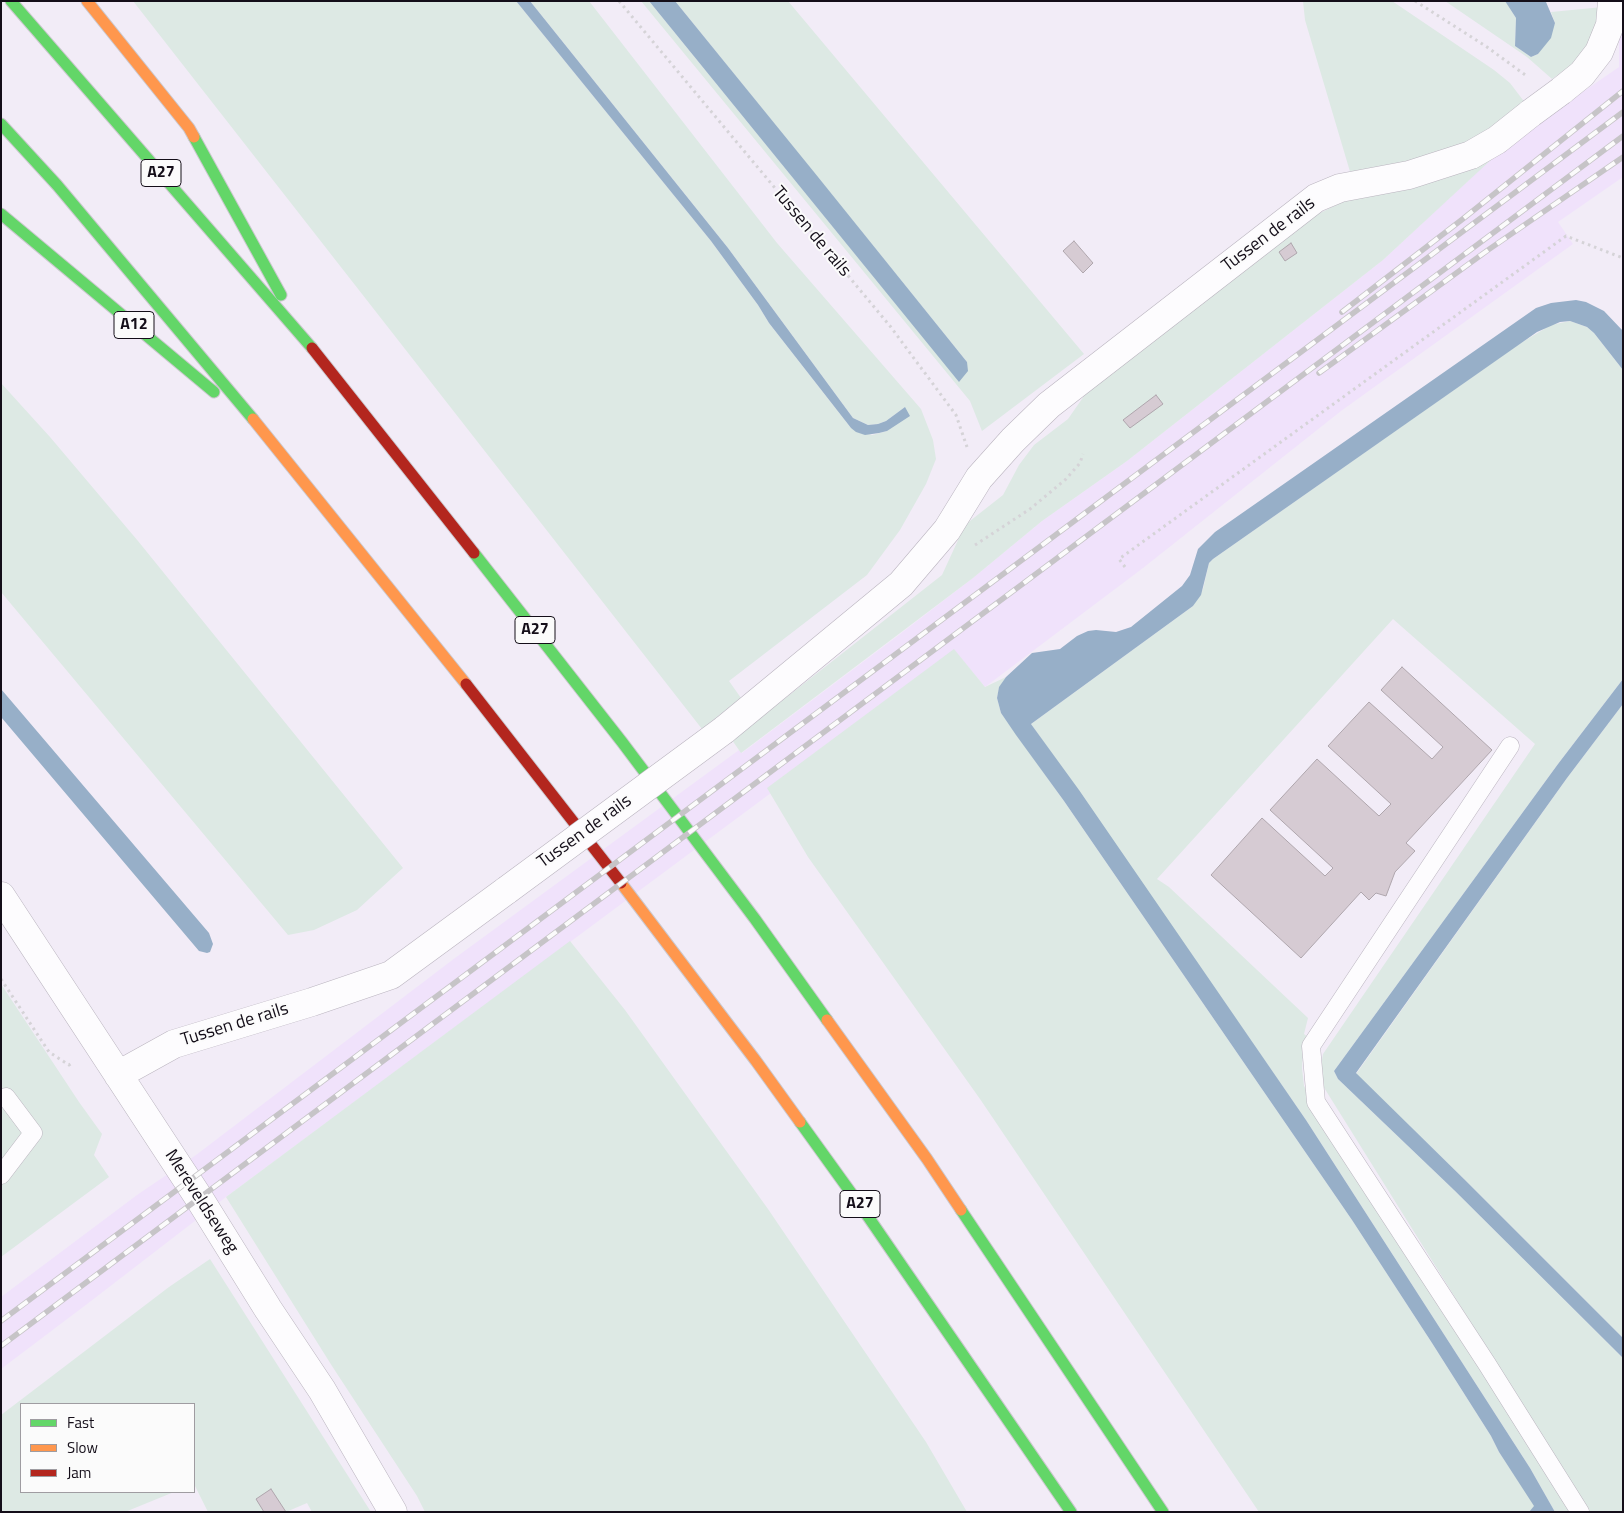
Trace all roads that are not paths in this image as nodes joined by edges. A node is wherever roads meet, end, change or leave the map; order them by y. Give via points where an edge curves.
1 (11, 1) edge
2 (87, 1) edge
3 (1612, 1) edge
4 (1623, 34) edge
5 (1592, 62) junction
6 (1, 124) edge
7 (1, 214) edge
8 (310, 346) junction
9 (267, 436) junction
10 (1510, 746) dead end
11 (1, 896) edge
12 (118, 1075) junction
13 (6, 1097) dead end
14 (1, 1175) edge
15 (394, 1512) edge
16 (1071, 1512) edge
17 (1163, 1512) edge
18 (1580, 1512) edge

1 - 8 highway, A27
2 - 8 highway, A27 via 189,128
3 - 5 street, Tussen de rails via 1610,26
4 - 5 lane
5 - 12 street, Tussen de rails, bridge via 1582,74 1498,140 1471,155 1409,175 1340,188 1316,198 1049,405 978,478 947,530 901,584 724,730 391,975 174,1044
6 - 9 highway, A27 via 163,310
7 - 9 highway, A12
8 - 17 highway, A27 via 616,734 750,912 927,1160
9 - 16 highway, A27 via 542,780 750,1053 867,1215
10 - 18 lane via 1312,1046 1316,1102
11 - 12 street, Mereveldseweg
12 - 15 street, Mereveldseweg via 322,1390
13 - 14 lane via 33,1133

